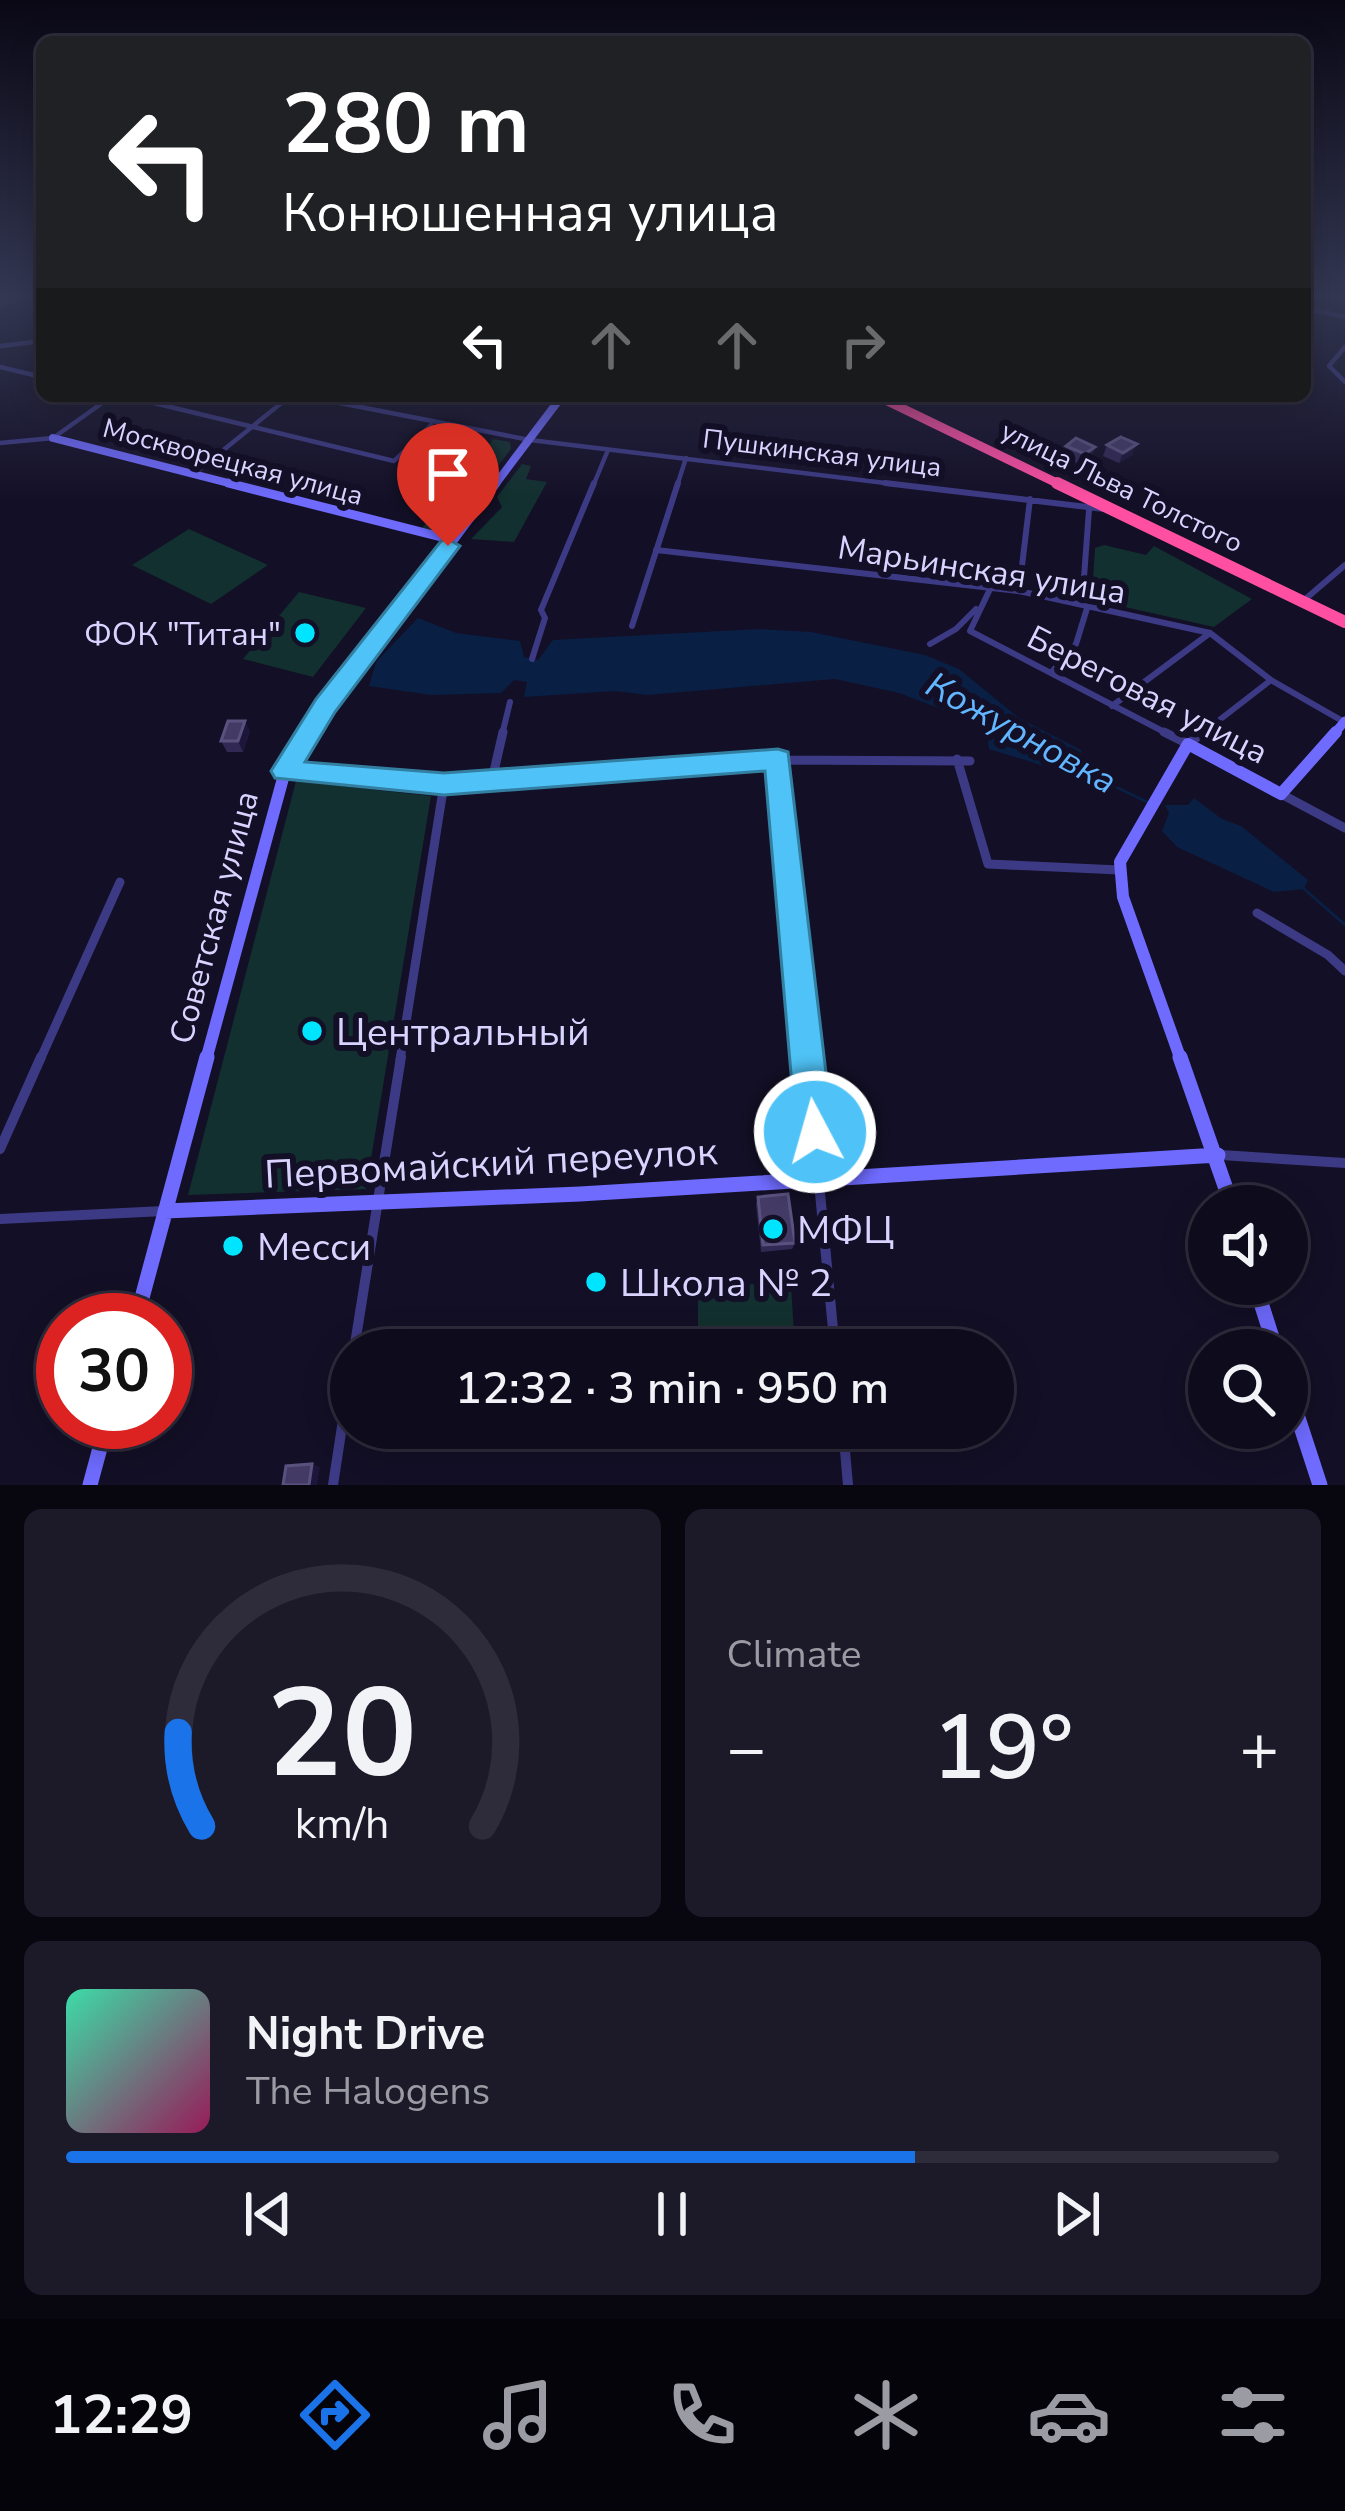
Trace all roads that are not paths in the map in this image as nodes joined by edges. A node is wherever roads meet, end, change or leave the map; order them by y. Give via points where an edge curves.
1 (0, 367) edge
2 (36, 376) edge
3 (104, 402) edge
4 (150, 402) edge
5 (283, 402) edge
6 (331, 402) edge
7 (558, 402) edge
8 (890, 402) edge
9 (432, 424) junction
10 (254, 427) junction
11 (53, 438) junction
12 (530, 440) junction
13 (0, 443) edge
14 (608, 450) junction
15 (686, 458) junction
16 (195, 473) junction
17 (1030, 499) junction
18 (1108, 506) junction
19 (1089, 509) junction
20 (453, 540) junction
21 (656, 550) junction
22 (1345, 566) edge
23 (991, 587) junction
24 (1018, 592) junction
25 (1304, 601) junction
26 (980, 605) junction
27 (1085, 605) junction
28 (1345, 622) edge
29 (632, 626) dead end
30 (1210, 633) junction
31 (930, 644) dead end
32 (532, 659) dead end
33 (1051, 673) junction
34 (1271, 680) junction
35 (510, 702) dead end
36 (1112, 706) junction
37 (1345, 722) edge
38 (1188, 745) junction
39 (956, 759) junction
40 (778, 760) junction
41 (970, 761) dead end
42 (285, 771) junction
43 (492, 780) junction
44 (444, 784) junction
45 (1281, 794) junction
46 (1345, 828) edge
47 (1119, 870) junction
48 (120, 882) dead end
49 (1258, 913) dead end
50 (1345, 971) edge
51 (0, 1150) edge
52 (1218, 1155) junction
53 (1345, 1163) edge
54 (820, 1178) junction
55 (1226, 1185) edge
56 (376, 1202) junction
57 (165, 1211) junction
58 (0, 1219) edge
59 (143, 1293) edge
60 (357, 1329) edge
61 (834, 1329) edge
62 (1308, 1448) edge
63 (99, 1449) edge
64 (339, 1449) edge
65 (845, 1449) edge
66 (89, 1485) edge
67 (333, 1485) edge
68 (848, 1485) edge
69 (1320, 1485) edge

1 - 2 street
3 - 11 street
4 - 10 street
5 - 10 street
6 - 9 street, Пушкинская улица
7 - 12 street, Советская улица
8 - 18 highway, улица Льва Толстого
9 - 10 street via 394,460
9 - 12 street, Пушкинская улица
10 - 16 street
11 - 13 street, Москворецкая улица
11 - 16 street, Москворецкая улица
12 - 14 street, Пушкинская улица
12 - 20 street, Советская улица
14 - 15 street, Пушкинская улица
14 - 32 street via 541,610
15 - 17 street, Пушкинская улица
15 - 21 street
16 - 20 street, Москворецкая улица
17 - 19 street, Пушкинская улица
17 - 24 street
18 - 19 street, Пушкинская улица
18 - 25 highway, улица Льва Толстого
19 - 27 street
20 - 42 street, Советская улица
21 - 23 street, Марьинская улица
21 - 29 street
22 - 25 street
23 - 24 street, Марьинская улица
23 - 26 street
24 - 27 street, Марьинская улица
25 - 28 highway, улица Льва Толстого
26 - 31 street
26 - 33 street, Береговая улица via 970,631
27 - 30 street, Марьинская улица
27 - 33 street via 1076,644
30 - 34 street, Марьинская улица
30 - 36 street
33 - 36 street, Береговая улица
34 - 37 street, Марьинская улица
34 - 38 street
35 - 43 street
36 - 38 street, Береговая улица
37 - 45 street
38 - 45 street, Береговая улица
38 - 47 street
39 - 40 street
39 - 41 street
39 - 47 street via 988,864
40 - 43 street
40 - 54 street
42 - 44 street
42 - 57 street, Советская улица
43 - 44 street
44 - 56 street
45 - 46 street, Береговая улица
47 - 52 street
48 - 51 street
49 - 50 street
52 - 53 street, Первомайский переулок
52 - 54 street, Первомайский переулок
52 - 55 street
54 - 56 street, Первомайский переулок
54 - 61 street
56 - 57 street, Первомайский переулок
56 - 60 street
57 - 58 street, Первомайский переулок
57 - 59 street, Советская улица
62 - 69 street
63 - 66 street
64 - 67 street
65 - 68 street

